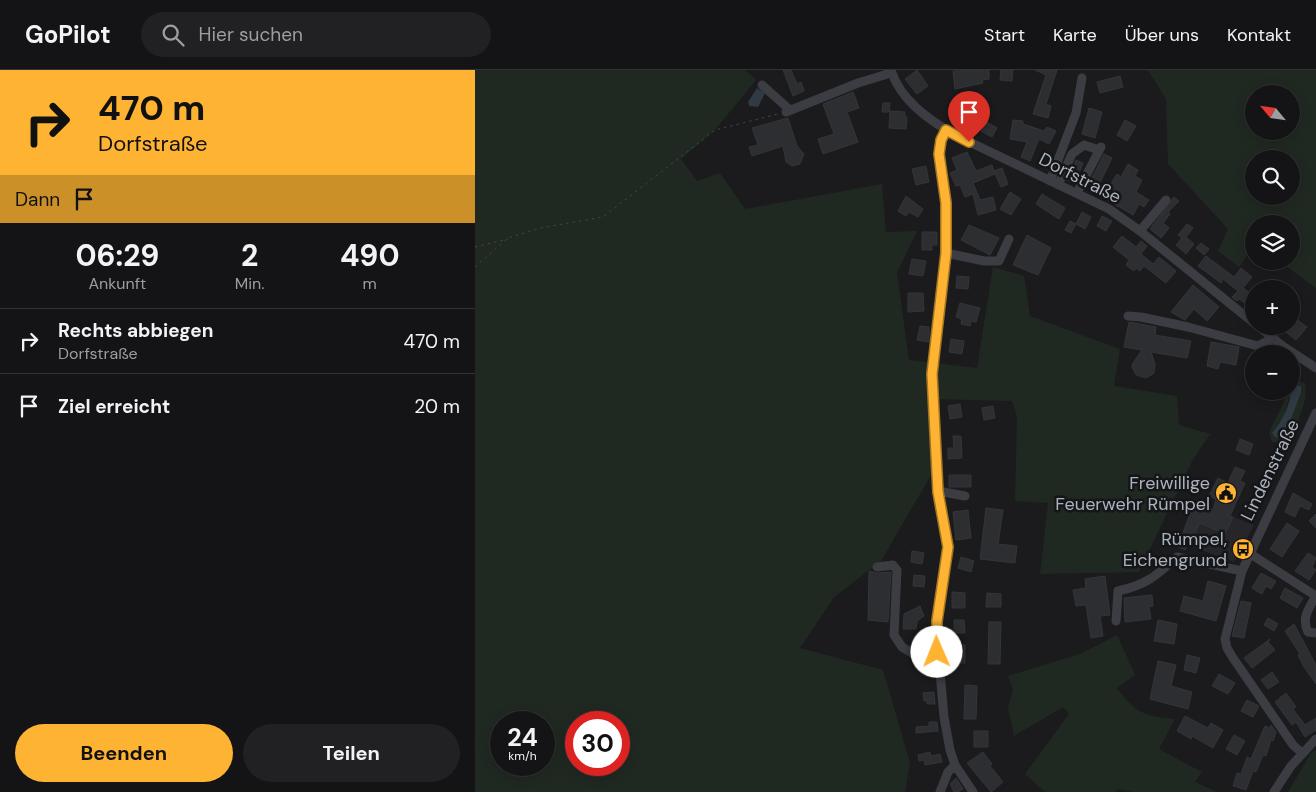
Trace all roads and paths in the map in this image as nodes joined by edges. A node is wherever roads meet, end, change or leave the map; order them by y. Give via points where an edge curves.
1 (891, 71) edge
2 (1082, 78) dead end
3 (761, 85) dead end
4 (788, 111) junction
5 (946, 130) junction
6 (1054, 182) junction
7 (1077, 193) junction
8 (1166, 200) dead end
9 (1140, 230) junction
10 (508, 238) junction
11 (1009, 238) dead end
12 (475, 247) edge
13 (946, 253) junction
14 (475, 267) edge
15 (1128, 316) dead end
16 (1245, 316) edge
17 (1269, 335) edge
18 (1273, 338) junction
19 (1316, 368) edge
20 (1316, 413) edge
21 (938, 492) junction
22 (965, 496) dead end
23 (1249, 553) junction
24 (877, 567) dead end
25 (1242, 571) junction
26 (1316, 596) edge
27 (1116, 621) dead end
28 (1316, 633) edge
29 (937, 652) junction
30 (1316, 739) edge
31 (1302, 753) junction
32 (955, 765) junction
33 (939, 792) edge
34 (973, 792) edge
35 (1274, 792) edge

1 - 4 street
1 - 5 street, Dorfstraße via 909,100
2 - 6 street via 1076,113
3 - 4 street
4 - 10 path via 715,130 603,217 540,228
5 - 6 street, Dorfstraße
5 - 13 street via 939,154 946,203
6 - 7 street, Dorfstraße
6 - 7 street via 1073,152 1084,145 1100,148
7 - 9 street, Dorfstraße
8 - 9 street
9 - 16 street, Dorfstraße
10 - 12 path
10 - 14 path
11 - 13 street via 999,261
13 - 21 street via 932,374
15 - 18 street via 1188,327 1258,346
17 - 18 street
18 - 19 street
20 - 23 street, Lindenstraße
21 - 22 street
21 - 29 street via 948,547 937,621
23 - 25 street, Lindenstraße
23 - 26 street
24 - 29 street via 893,565 897,570 893,635 902,647 914,654
25 - 27 street via 1177,557 1153,579 1119,591
25 - 31 street, Lindenstraße via 1225,639 1227,648 1293,745
26 - 28 street via 1304,624 1308,632
29 - 32 street via 943,717
30 - 31 street
31 - 35 street
32 - 33 street
32 - 34 street

